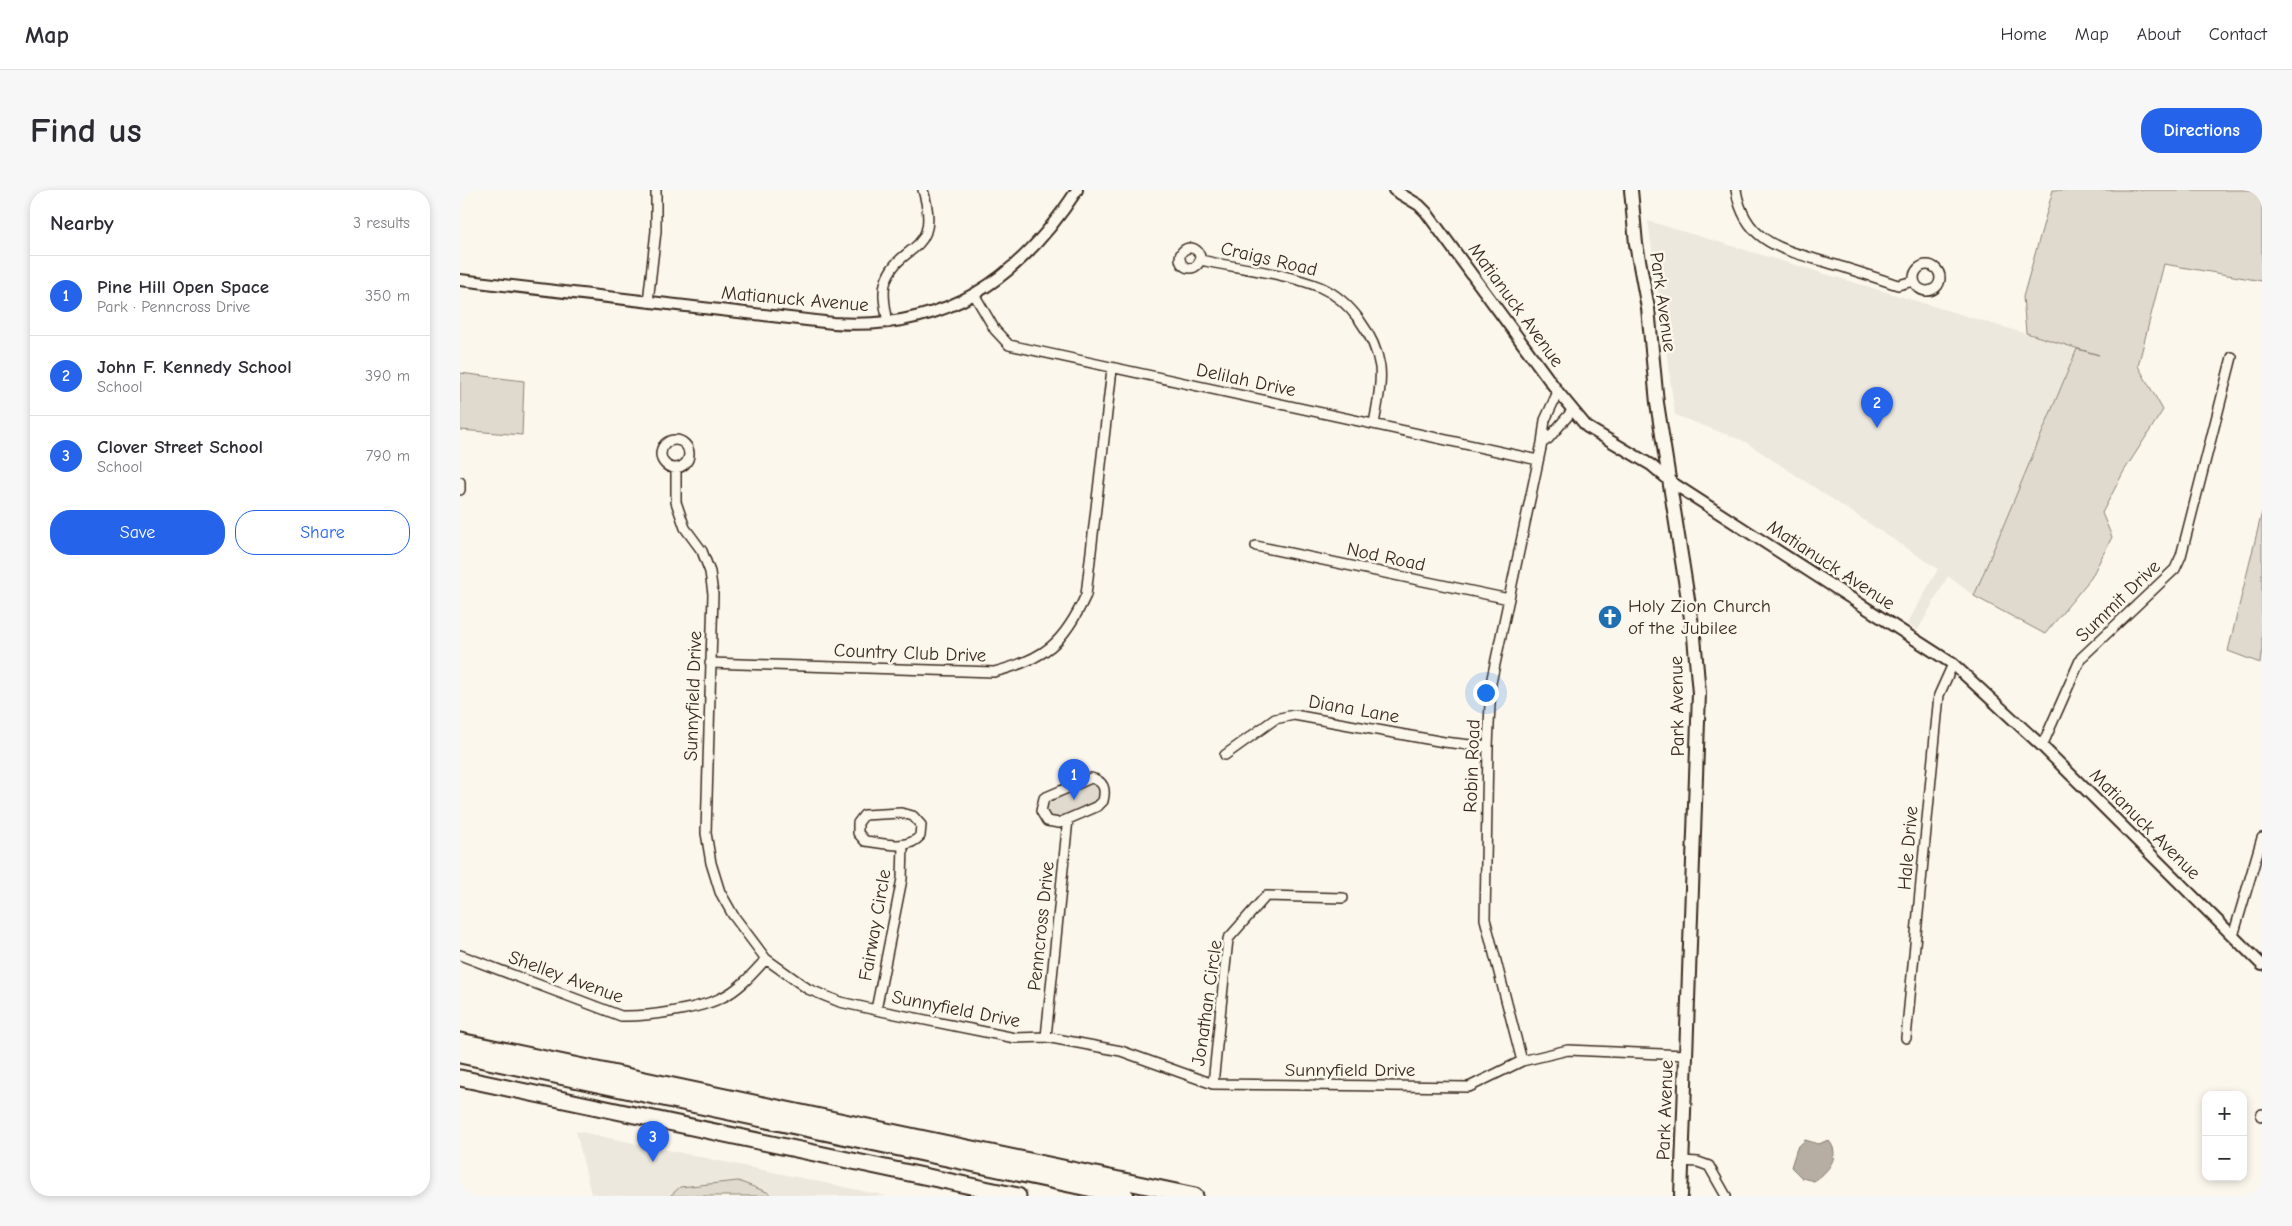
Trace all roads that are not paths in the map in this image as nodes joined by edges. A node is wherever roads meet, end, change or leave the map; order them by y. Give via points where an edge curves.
1 (656, 190) edge
2 (923, 190) edge
3 (1077, 190) edge
4 (1394, 190) edge
5 (1632, 190) edge
6 (1736, 190) edge
7 (1200, 260) dead end
8 (460, 280) edge
9 (1914, 282) dead end
10 (974, 294) junction
11 (648, 302) junction
12 (888, 323) junction
13 (2232, 357) dead end
14 (1112, 369) junction
15 (1558, 392) junction
16 (1573, 410) junction
17 (1374, 424) junction
18 (1542, 443) junction
19 (1538, 460) junction
20 (676, 468) dead end
21 (460, 482) edge
22 (1670, 482) junction
23 (460, 490) edge
24 (1256, 546) dead end
25 (1509, 599) junction
26 (710, 664) junction
27 (1953, 664) junction
28 (2042, 746) junction
29 (1488, 747) junction
30 (1225, 756) dead end
31 (1068, 819) junction
32 (2262, 838) edge
33 (904, 845) junction
34 (1343, 898) dead end
35 (2232, 936) junction
36 (460, 955) edge
37 (766, 960) junction
38 (2262, 965) edge
39 (876, 1010) junction
40 (1046, 1037) junction
41 (1906, 1038) dead end
42 (460, 1041) edge
43 (460, 1055) edge
44 (1685, 1055) junction
45 (1522, 1061) junction
46 (460, 1063) edge
47 (460, 1078) edge
48 (1213, 1084) junction
49 (1682, 1161) junction
50 (1018, 1196) edge
51 (1089, 1196) edge
52 (1126, 1196) edge
53 (1194, 1196) edge
54 (1681, 1196) edge
55 (1726, 1196) edge

1 - 11 street via 656,231
2 - 12 street via 928,212 927,230 887,279 884,296
3 - 10 street, Matianuck Avenue via 1034,248
4 - 15 street, Matianuck Avenue via 1426,212
5 - 22 main road, Park Avenue via 1636,244 1648,308
6 - 9 street via 1744,218 1777,248 1898,285
7 - 17 street, Craigs Road via 1320,287 1345,303 1371,340 1380,366
8 - 11 street, Matianuck Avenue
10 - 12 street, Matianuck Avenue via 929,314
10 - 14 street, Delilah Drive via 995,330 1009,345
11 - 12 street, Matianuck Avenue via 833,324
13 - 28 street, Summit Drive via 2175,569 2081,658
14 - 17 street, Delilah Drive
14 - 26 street, Country Club Drive via 1086,595 1074,622 1036,658 994,672
15 - 16 street, Matianuck Avenue
15 - 18 street, Robin Road via 1545,420
16 - 18 street
16 - 22 street, Matianuck Avenue via 1587,426 1650,465
17 - 19 street, Delilah Drive
18 - 19 street, Robin Road
19 - 25 street, Robin Road
20 - 26 street, Sunnyfield Drive via 676,502 685,528 702,551 710,572 713,594
21 - 23 street
22 - 27 street, Matianuck Avenue
22 - 44 main road, Park Avenue via 1694,636 1699,693
24 - 25 street, Nod Road
25 - 29 street, Robin Road via 1491,683
26 - 37 street, Sunnyfield Drive via 706,833 711,863 720,892 733,915
27 - 28 street, Matianuck Avenue
27 - 41 street, Hale Drive via 1939,695
28 - 35 street, Matianuck Avenue
29 - 30 street, Diana Lane via 1294,715 1275,719
29 - 45 street, Robin Road via 1485,920
31 - 31 street via 1103,801 1105,793 1101,782 1086,779 1044,798 1041,810 1047,821 1059,823
31 - 40 street, Penncross Drive
32 - 35 street
33 - 33 street, Fairway Circle via 920,836 921,825 913,816 870,814 860,819 858,833 865,841
33 - 39 street, Fairway Circle via 902,879
34 - 48 street, Jonathan Circle via 1266,896 1228,939
35 - 38 street, Matianuck Avenue
36 - 37 street, Shelley Avenue via 621,1016 639,1017 722,998
37 - 39 street, Sunnyfield Drive via 808,988 840,1002
39 - 40 street, Sunnyfield Drive via 1015,1038
40 - 48 street, Sunnyfield Drive via 1122,1051
42 - 53 highway
43 - 52 highway
44 - 45 street, Sunnyfield Drive via 1568,1050
44 - 49 main road, Park Avenue
45 - 48 street, Sunnyfield Drive via 1469,1087
46 - 51 highway
47 - 50 highway
49 - 54 main road, Park Avenue
49 - 55 street via 1709,1166

